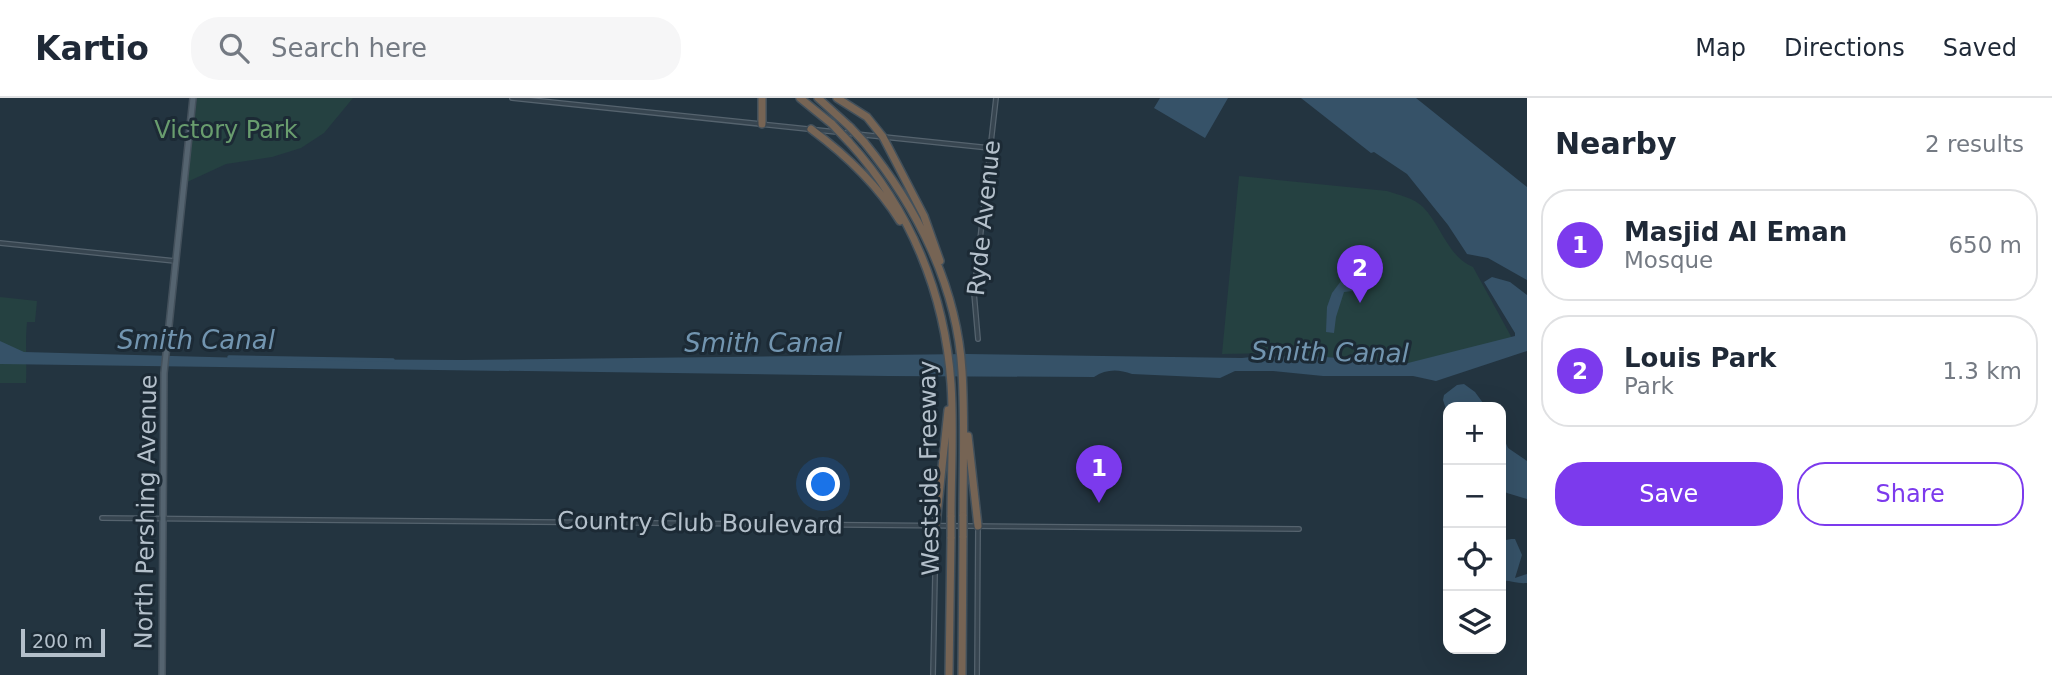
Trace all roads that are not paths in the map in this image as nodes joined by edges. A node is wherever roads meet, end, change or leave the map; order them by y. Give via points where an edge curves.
1 (193, 98) edge
2 (512, 98) edge
3 (762, 98) edge
4 (800, 98) edge
5 (818, 98) edge
6 (837, 98) edge
7 (996, 98) edge
8 (762, 124) junction
9 (830, 128) junction
10 (811, 129) junction
11 (883, 136) junction
12 (895, 138) junction
13 (828, 142) junction
14 (990, 148) junction
15 (890, 149) junction
16 (0, 243) edge
17 (176, 261) junction
18 (924, 261) junction
19 (947, 293) junction
20 (978, 339) dead end
21 (964, 395) junction
22 (951, 399) junction
23 (102, 518) dead end
24 (163, 518) junction
25 (936, 525) junction
26 (978, 526) junction
27 (1299, 529) dead end
28 (162, 675) edge
29 (933, 675) edge
30 (948, 675) edge
31 (962, 675) edge
32 (977, 675) edge

1 - 17 main road, North Pershing Avenue
2 - 8 street
3 - 8 highway
4 - 9 highway, Westside Freeway
5 - 19 highway, Westside Freeway, bridge via 864,142 890,177 916,218
6 - 11 highway via 867,117
7 - 14 street, Ryde Avenue
8 - 10 street
9 - 10 street
9 - 11 street
9 - 13 highway
9 - 18 highway, Westside Freeway, bridge via 849,142 890,194
10 - 13 highway
11 - 12 street
11 - 15 highway
12 - 14 street
12 - 15 street
13 - 18 highway via 878,190
14 - 20 street, Ryde Avenue via 974,293
15 - 19 highway via 931,231
16 - 17 street
17 - 24 main road, North Pershing Avenue via 164,368
18 - 22 highway, Westside Freeway via 945,334
19 - 21 highway, Westside Freeway
21 - 26 highway
21 - 31 highway, Westside Freeway, bridge
22 - 25 highway
22 - 30 highway, Westside Freeway, bridge
23 - 24 street, Country Club Boulevard
24 - 25 street, Country Club Boulevard
24 - 28 main road, North Pershing Avenue
25 - 26 street, Country Club Boulevard
25 - 29 street
26 - 27 street, Country Club Boulevard
26 - 32 street

